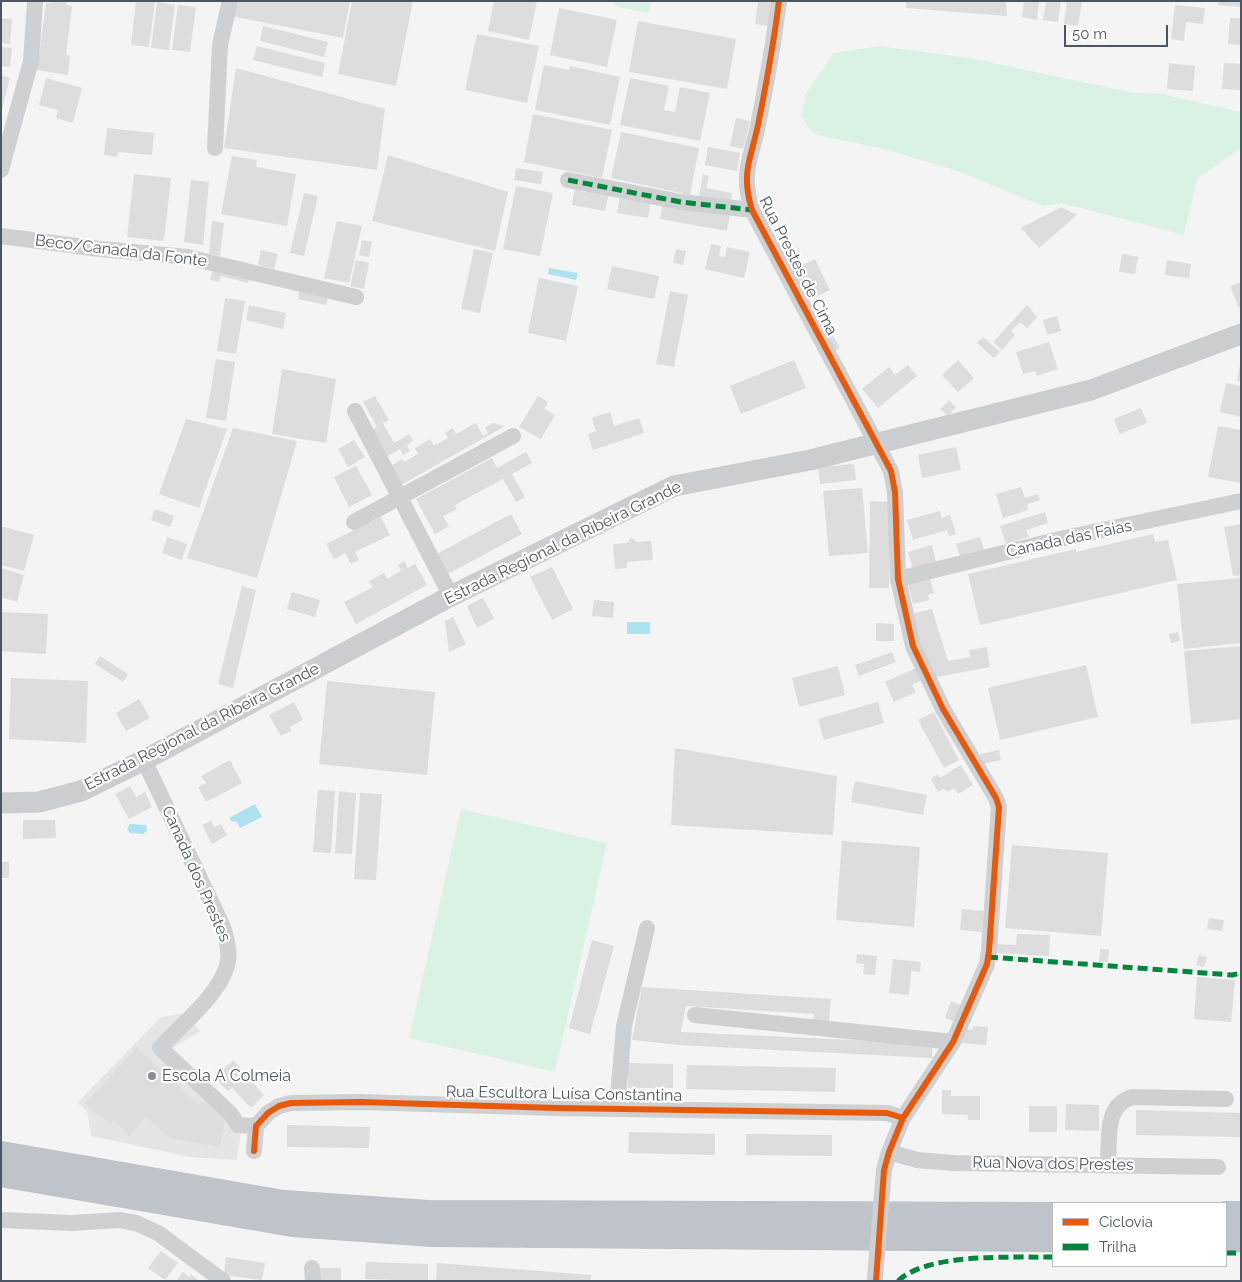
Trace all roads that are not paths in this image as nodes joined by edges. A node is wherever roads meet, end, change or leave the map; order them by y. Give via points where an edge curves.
1 (35, 1) edge
2 (230, 1) edge
3 (779, 1) edge
4 (215, 148) dead end
5 (1, 170) edge
6 (568, 180) dead end
7 (752, 210) junction
8 (1, 236) edge
9 (356, 297) dead end
10 (1241, 334) edge
11 (355, 411) dead end
12 (513, 436) dead end
13 (875, 444) junction
14 (400, 498) junction
15 (1241, 501) edge
16 (354, 522) dead end
17 (898, 579) junction
18 (451, 596) junction
19 (144, 760) junction
20 (1, 803) edge
21 (647, 928) dead end
22 (695, 1015) dead end
23 (953, 1042) junction
24 (1226, 1099) dead end
25 (617, 1109) junction
26 (903, 1118) junction
27 (256, 1126) junction
28 (254, 1151) dead end
29 (889, 1152) junction
30 (1, 1154) edge
31 (1108, 1165) junction
32 (1218, 1167) dead end
33 (1, 1174) edge
34 (1227, 1214) edge
35 (1241, 1214) edge
36 (1052, 1215) edge
37 (1, 1220) edge
38 (1052, 1239) edge
39 (1227, 1239) edge
40 (1241, 1239) edge
41 (876, 1279) edge
42 (223, 1281) edge

1 - 5 street via 30,61
2 - 4 street via 220,45
3 - 7 street, Rua Prestes de Cima via 757,130 747,161 746,192
6 - 7 street via 680,202
7 - 13 street, Rua Prestes de Cima
8 - 9 street, Beco/Canada da Fonte via 186,257
10 - 13 main road, Estrada Regional da Ribeira Grande via 1091,390
11 - 14 street
12 - 14 street
13 - 17 street, Rua Prestes de Cima via 891,471 895,492
13 - 18 main road, Estrada Regional da Ribeira Grande via 674,486
14 - 16 street
14 - 18 street
15 - 17 street, Canada das Faias via 1060,539
17 - 23 street, Rua Prestes de Cima via 913,646 943,708 999,807 990,951 982,978
18 - 19 main road, Estrada Regional da Ribeira Grande
19 - 20 main road, Estrada Regional da Ribeira Grande via 81,791 39,802
19 - 27 street, Canada dos Prestes via 219,918 228,946 223,979 160,1048 230,1113 238,1126
21 - 25 street via 624,1026
22 - 23 street
23 - 26 street, Rua Prestes de Cima
24 - 31 street via 1125,1099 1111,1115
25 - 26 street, Rua Escultora Luísa Constantina via 887,1114
25 - 27 street, Rua Escultora Luísa Constantina via 291,1103 279,1106
26 - 29 street, Rua Prestes de Cima
27 - 28 street
29 - 31 street, Rua Nova dos Prestes via 917,1160 953,1163
29 - 41 street, Rua Prestes de Cima, bridge via 884,1170
30 - 36 highway via 283,1203 428,1213
31 - 32 street, Rua Nova dos Prestes
33 - 38 highway via 293,1224 433,1234
34 - 35 highway
37 - 42 street via 136,1222 158,1233
39 - 40 highway

